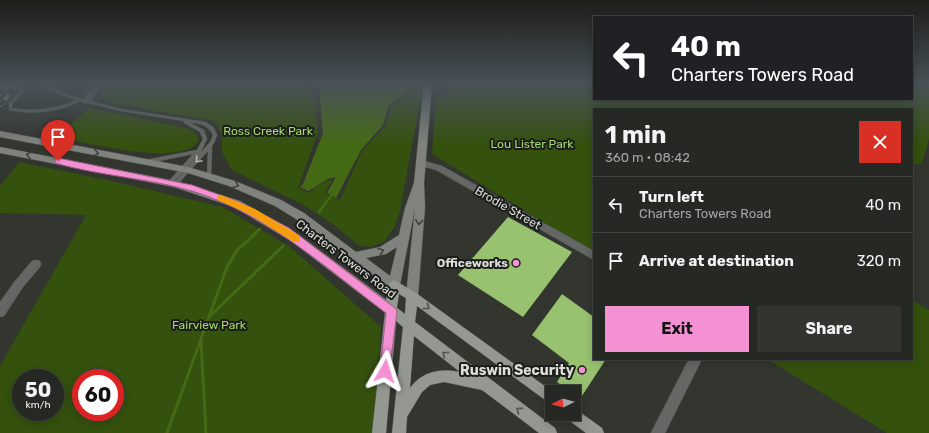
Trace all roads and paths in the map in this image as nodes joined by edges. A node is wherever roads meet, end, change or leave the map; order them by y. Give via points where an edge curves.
1 (10, 104) edge
2 (72, 104) edge
3 (99, 104) edge
4 (426, 104) edge
5 (185, 121) junction
6 (0, 134) edge
7 (0, 138) edge
8 (33, 142) junction
9 (210, 146) junction
10 (0, 150) edge
11 (197, 152) junction
12 (144, 162) junction
13 (421, 163) junction
14 (186, 169) junction
15 (209, 176) junction
16 (173, 183) junction
17 (419, 183) junction
18 (403, 238) junction
19 (593, 255) edge
20 (356, 256) junction
21 (36, 264) dead end
22 (394, 286) junction
23 (412, 296) junction
24 (392, 311) junction
25 (0, 312) edge
26 (410, 326) junction
27 (695, 360) edge
28 (487, 386) junction
29 (545, 394) edge
30 (581, 421) edge
31 (400, 427) edge
32 (379, 433) edge
33 (550, 433) edge
34 (597, 433) edge
35 (658, 433) edge

1 - 2 lane via 10,109 59,109
3 - 5 lane
4 - 13 main road
5 - 9 lane via 204,123 212,128 215,137
5 - 11 lane via 204,134 204,144
6 - 8 main road, Charters Towers Road
7 - 8 main road
8 -> 12 main road, Charters Towers Road
9 -> 14 lane
9 - 15 lane
16 -> 10 main road, Charters Towers Road
11 - 12 lane
11 - 14 lane
12 - 14 main road, Charters Towers Road
13 - 17 main road
13 - 19 street, Brodie Street via 439,168
14 - 15 main road, Charters Towers Road
14 - 16 lane
15 -> 20 main road, Charters Towers Road via 278,203
16 - 24 main road, Charters Towers Road via 237,204 274,224
17 - 18 main road
17 -> 23 main road via 420,207
20 -> 18 main road via 382,252
18 - 22 main road
20 - 22 main road, Charters Towers Road
21 - 25 street
22 - 23 main road, Charters Towers Road
22 - 24 main road
23 - 26 main road
23 -> 29 main road, Charters Towers Road
24 - 26 main road, Charters Towers Road
24 - 32 main road
28 -> 26 main road, Charters Towers Road
26 - 31 main road
27 - 35 street
28 - 31 main road via 447,375 432,377 412,396
33 -> 28 main road, Charters Towers Road
30 - 34 main road

